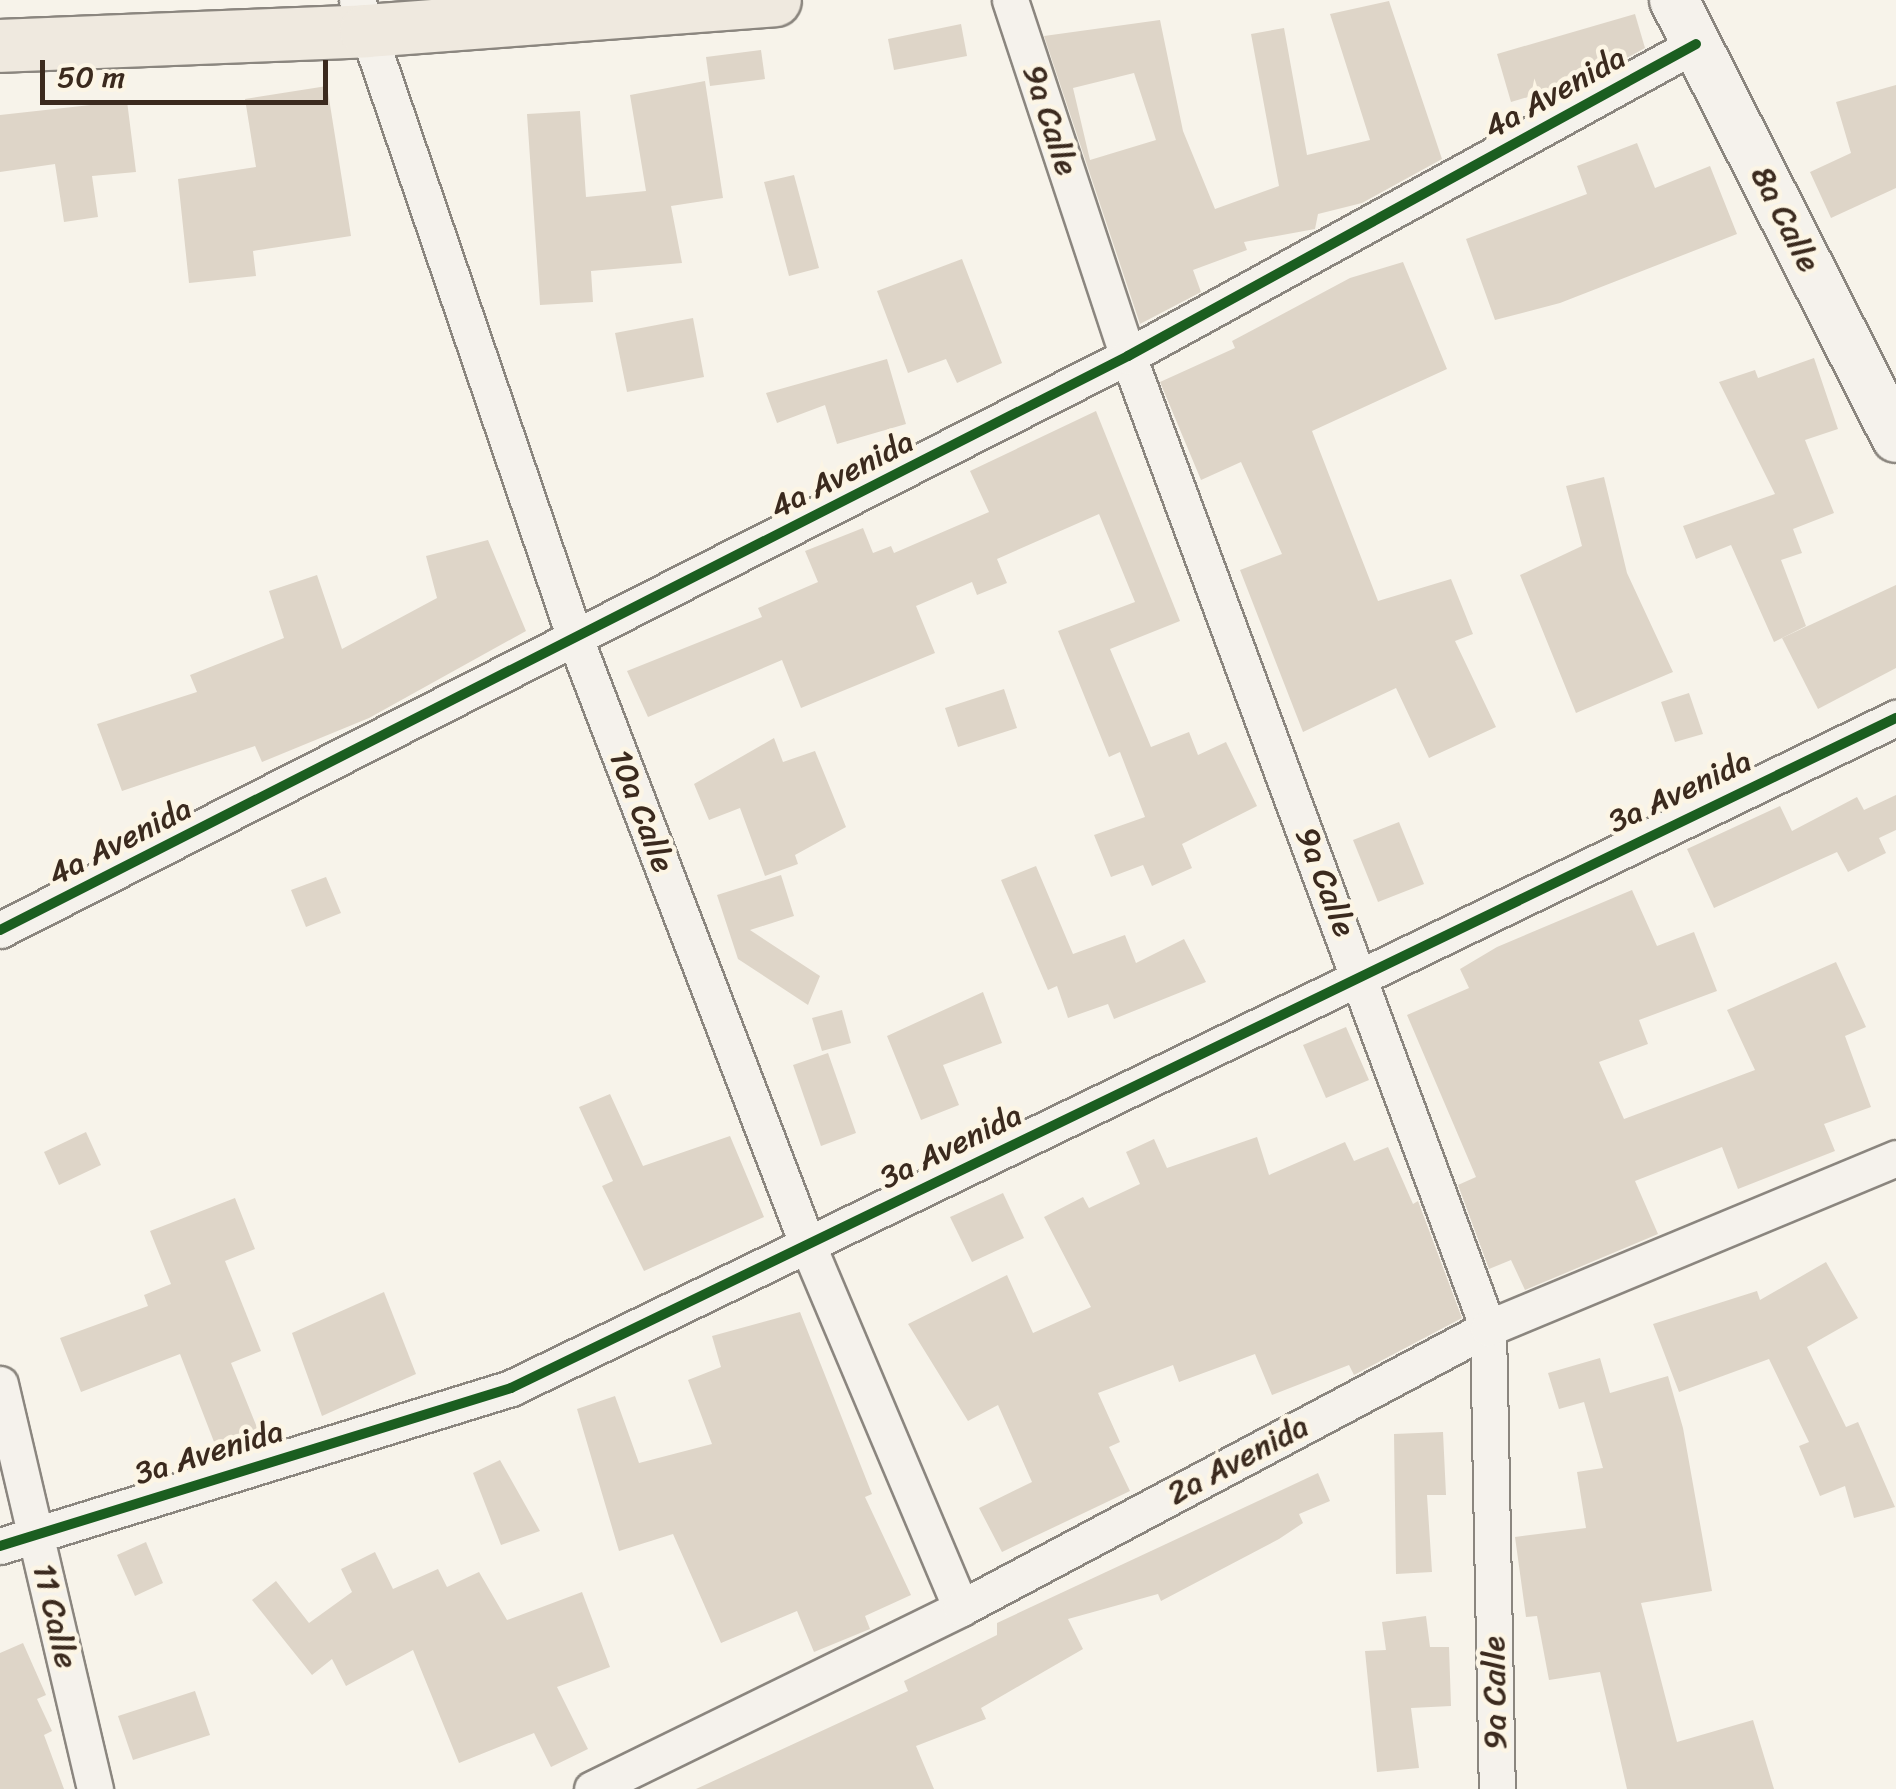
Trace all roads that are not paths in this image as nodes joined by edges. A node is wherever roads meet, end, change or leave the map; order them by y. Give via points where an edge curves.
1 (775, 0) edge
2 (1010, 0) edge
3 (1674, 0) edge
4 (570, 8) edge
5 (362, 16) edge
6 (1696, 44) junction
7 (0, 46) edge
8 (1128, 356) junction
9 (1896, 438) edge
10 (576, 640) junction
11 (1896, 718) edge
12 (0, 930) edge
13 (1359, 972) junction
14 (1896, 1158) edge
15 (808, 1246) junction
16 (1488, 1328) junction
17 (0, 1384) edge
18 (35, 1531) junction
19 (0, 1546) edge
20 (961, 1608) junction
21 (95, 1789) edge
22 (592, 1789) edge
23 (1497, 1789) edge

1 - 4 main road
2 - 8 street, 9a Calle
3 - 6 street, 8a Calle
4 - 5 main road
5 - 7 main road
5 - 10 street, 10a Calle
6 - 8 street, 4a Avenida
6 - 9 street, 8a Calle
8 - 10 street, 4a Avenida
8 - 13 street, 9a Calle
10 - 12 street, 4a Avenida
10 - 15 street, 10a Calle
11 - 13 street, 3a Avenida
13 - 15 street, 3a Avenida
13 - 16 street, 9a Calle
14 - 16 street, 2a Avenida
15 - 18 street, 3a Avenida via 511,1388
15 - 20 street, 10a Calle
16 - 20 street, 2a Avenida
16 - 23 street, 9a Calle
17 - 18 street, 11 Calle
18 - 19 street, 3a Avenida
18 - 21 street, 11 Calle
20 - 22 street, 2a Avenida

